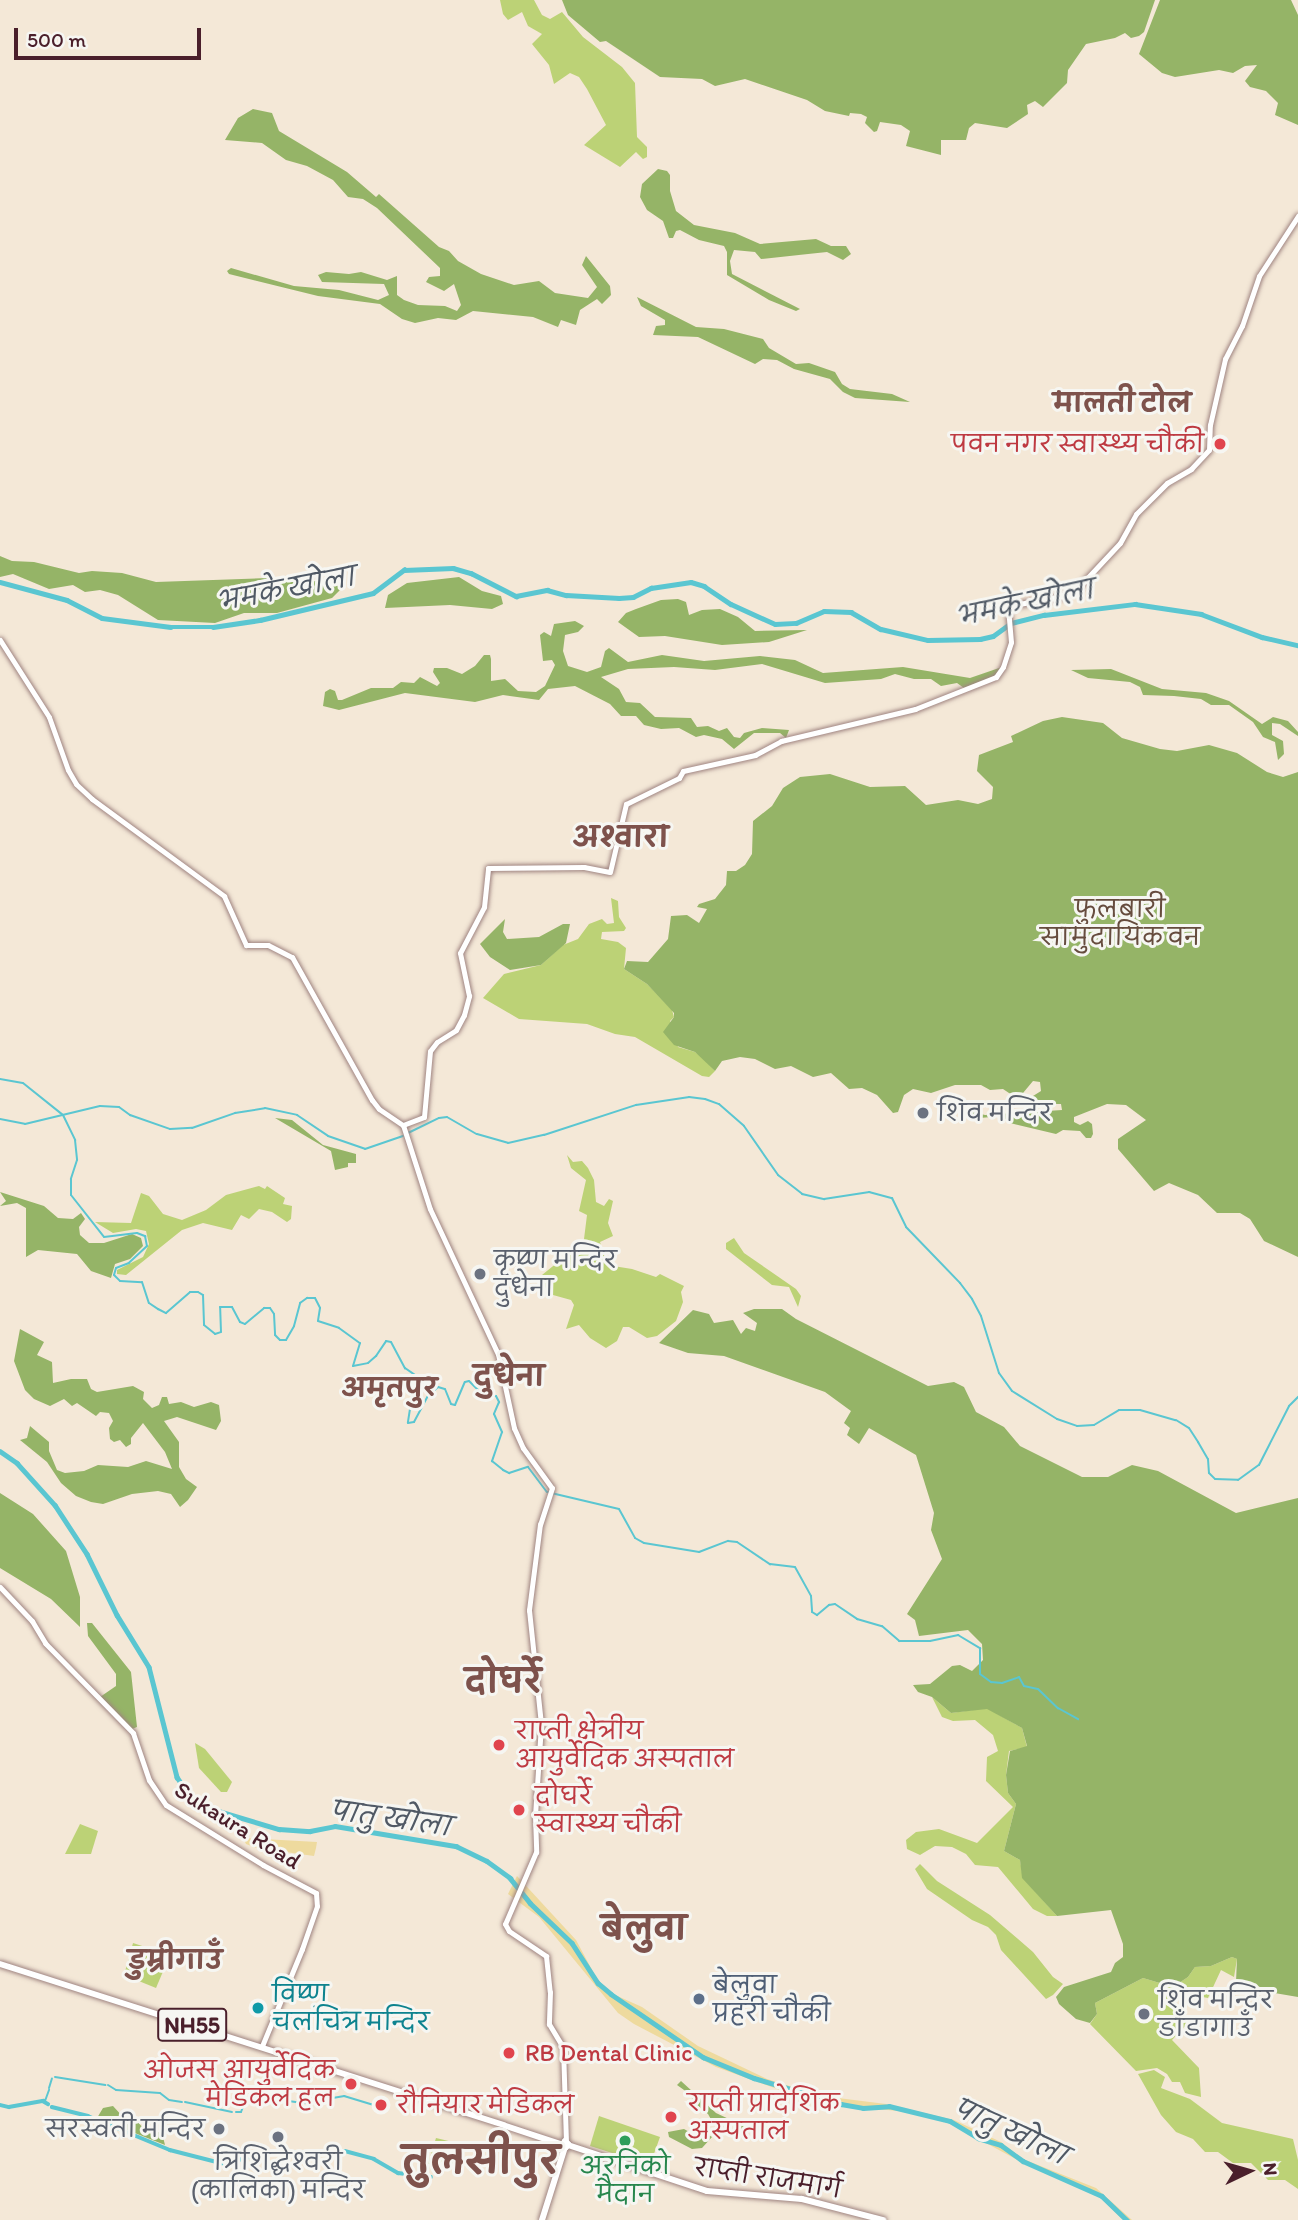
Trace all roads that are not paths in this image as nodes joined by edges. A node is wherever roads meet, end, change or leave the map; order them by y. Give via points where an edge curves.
1 (1298, 216) edge
2 (0, 640) edge
3 (404, 1127) junction
4 (0, 1587) edge
5 (0, 1964) edge
6 (262, 2046) junction
7 (565, 2144) junction
8 (540, 2220) edge
9 (883, 2220) edge

1 - 3 street via 1259,275 1226,359 1210,425 1209,450 1136,514 1120,544 1076,590 1008,606 1010,638 996,677 915,709 781,741 748,757 690,768 626,804 610,872 584,867 488,868 484,907 460,953 469,996 464,1015 456,1030 430,1051 424,1117
2 - 3 street via 49,717 76,783 224,896 246,945 268,944 292,957 372,1100
3 - 7 street via 430,1209 498,1354 514,1428 552,1490 538,1533 529,1611 541,1725 536,1852 506,1921 507,1929 540,1950 549,1967 550,2024 563,2046
4 - 6 street, Sukaura Road via 32,1621 45,1643 133,1733 149,1780 162,1801 263,1865 316,1892 317,1906 302,1949
5 - 6 main road, NH55
6 - 7 main road, NH55
7 - 8 main road
7 - 9 main road, राप्ती राजमार्ग / NH55 via 707,2191 797,2199

